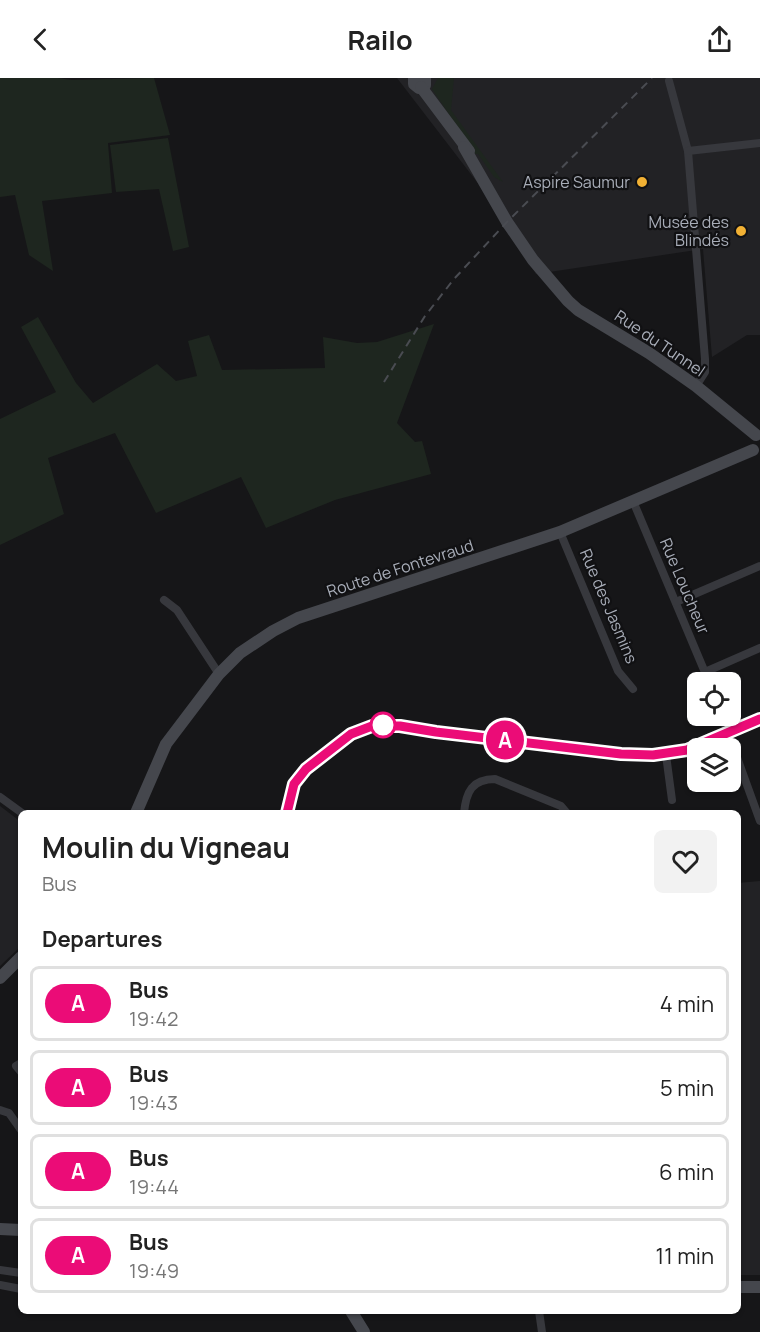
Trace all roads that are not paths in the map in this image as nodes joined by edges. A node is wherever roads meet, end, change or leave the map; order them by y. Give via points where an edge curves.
1 (418, 80) edge
2 (669, 81) dead end
3 (760, 143) edge
4 (688, 151) junction
5 (696, 386) junction
6 (758, 435) edge
7 (757, 452) edge
8 (633, 501) junction
9 (560, 532) junction
10 (760, 566) edge
11 (165, 600) dead end
12 (676, 602) junction
13 (760, 648) edge
14 (705, 672) joint
15 (219, 674) junction
16 (633, 689) dead end
17 (760, 719) edge
18 (726, 726) edge
19 (729, 733) junction
20 (666, 754) junction
21 (0, 797) edge
22 (672, 800) dead end
23 (18, 810) edge
24 (137, 810) edge
25 (289, 810) edge
26 (464, 810) edge
27 (564, 810) edge
28 (760, 821) edge
29 (18, 960) edge
30 (0, 978) edge
31 (0, 1110) edge
32 (18, 1126) edge
33 (0, 1229) edge
34 (18, 1230) edge
35 (0, 1270) edge
36 (18, 1273) edge
37 (0, 1285) edge
38 (741, 1287) edge
39 (760, 1287) edge
40 (18, 1288) edge
41 (353, 1314) edge
42 (539, 1314) edge
43 (364, 1332) edge
44 (541, 1332) edge

1 - 5 street, Rue du Tunnel via 464,147 507,222 568,301
2 - 4 street
3 - 4 street
4 - 5 street via 705,359 705,372
5 - 6 street, Rue du Tunnel
6 - 7 street via 752,441
7 - 8 street, Route de Fontevraud
8 - 9 street, Route de Fontevraud
8 - 12 street, Rue Loucheur
9 - 15 street, Route de Fontevraud via 298,618 240,653
9 - 16 street, Rue des Jasmins via 618,670
10 - 12 street
11 - 15 street via 177,610
12 - 14 street, Rue Loucheur
13 - 14 street
15 - 24 street, Route de Fontevraud via 166,744
17 - 19 street
18 - 19 street
19 - 20 street
19 - 28 street
20 - 22 street
20 - 25 street via 621,754 400,726 372,726 351,734 306,769 294,784
21 - 23 street
26 - 27 street via 465,799 473,786 484,779 495,779
29 - 30 street
31 - 32 street via 9,1113
33 - 34 street
35 - 36 street
37 - 40 street
38 - 39 street
41 - 43 street
42 - 44 street

